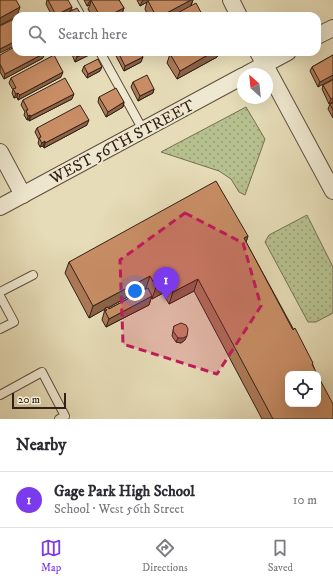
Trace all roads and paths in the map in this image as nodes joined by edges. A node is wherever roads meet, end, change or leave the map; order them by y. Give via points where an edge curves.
1 (72, 0) edge
2 (231, 0) edge
3 (79, 12) edge
4 (237, 12) edge
5 (333, 28) edge
6 (321, 34) edge
7 (102, 56) edge
8 (262, 58) edge
9 (253, 68) edge
10 (237, 79) edge
11 (143, 130) junction
12 (0, 152) edge
13 (333, 191) edge
14 (23, 195) junction
15 (0, 207) edge
16 (33, 275) dead end
17 (0, 292) edge
18 (0, 296) edge
19 (0, 329) edge
20 (0, 395) edge
21 (59, 419) edge

1 - 3 lane
2 - 4 street
5 - 6 street
7 - 11 lane
8 - 9 street
8 - 13 street
10 - 11 street, WEST 56TH STREET
11 - 14 street, WEST 56TH STREET
12 - 14 street
14 - 15 street, WEST 56TH STREET
16 - 17 lane
18 - 19 lane via 14,322
20 - 21 lane via 42,372 65,416

